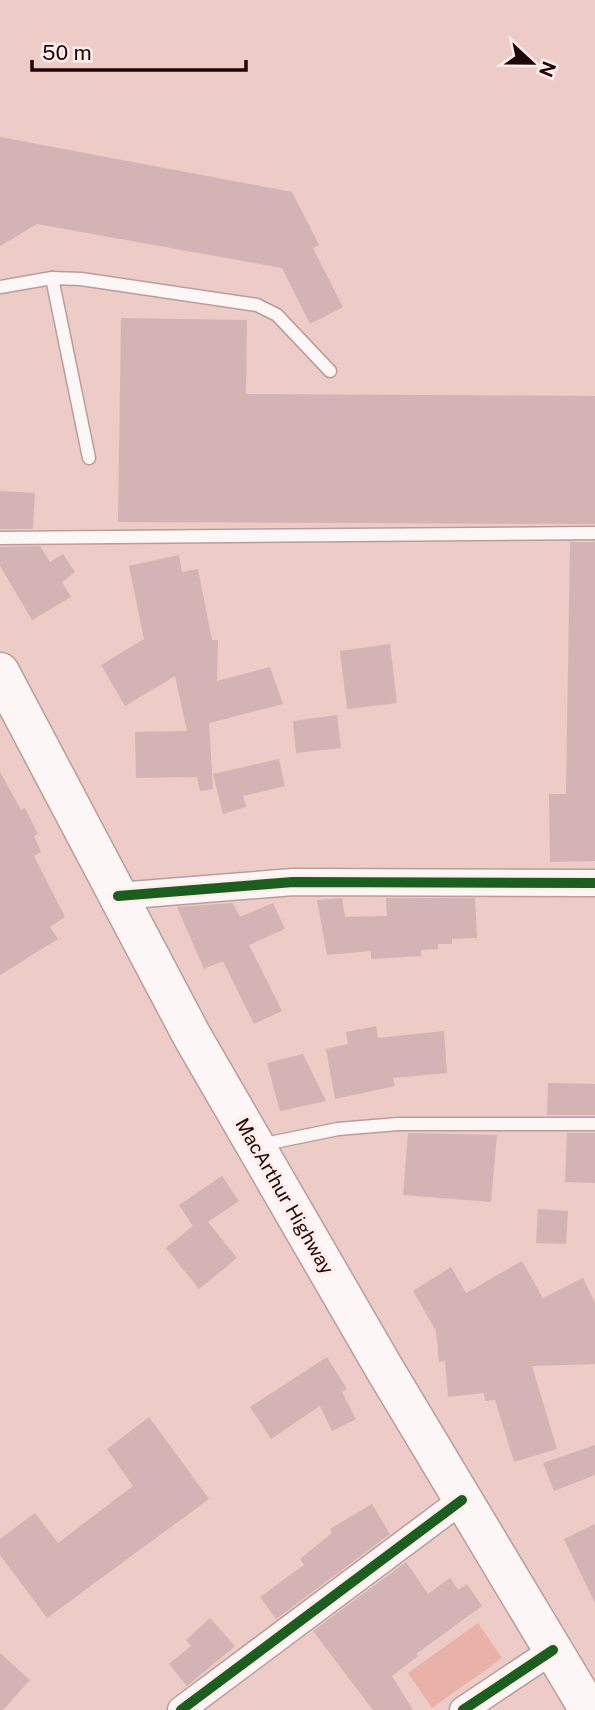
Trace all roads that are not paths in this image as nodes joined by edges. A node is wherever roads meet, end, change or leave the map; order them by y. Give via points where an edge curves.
1 (52, 278) junction
2 (0, 287) edge
3 (330, 371) dead end
4 (89, 458) dead end
5 (595, 533) edge
6 (0, 538) edge
7 (0, 672) edge
8 (595, 883) edge
9 (118, 896) junction
10 (595, 1124) edge
11 (256, 1146) junction
12 (463, 1500) junction
13 (553, 1650) junction
14 (181, 1710) edge
15 (463, 1710) edge
16 (589, 1710) edge

1 - 2 lane
1 - 3 lane via 257,305 277,315
1 - 4 lane
5 - 6 lane
7 - 9 highway, MacArthur Highway
8 - 9 street via 293,882
9 - 11 highway, MacArthur Highway
10 - 11 lane via 398,1124 338,1129
11 - 12 highway, MacArthur Highway
12 - 13 highway, MacArthur Highway
12 - 14 street
13 - 15 street
13 - 16 highway, MacArthur Highway

